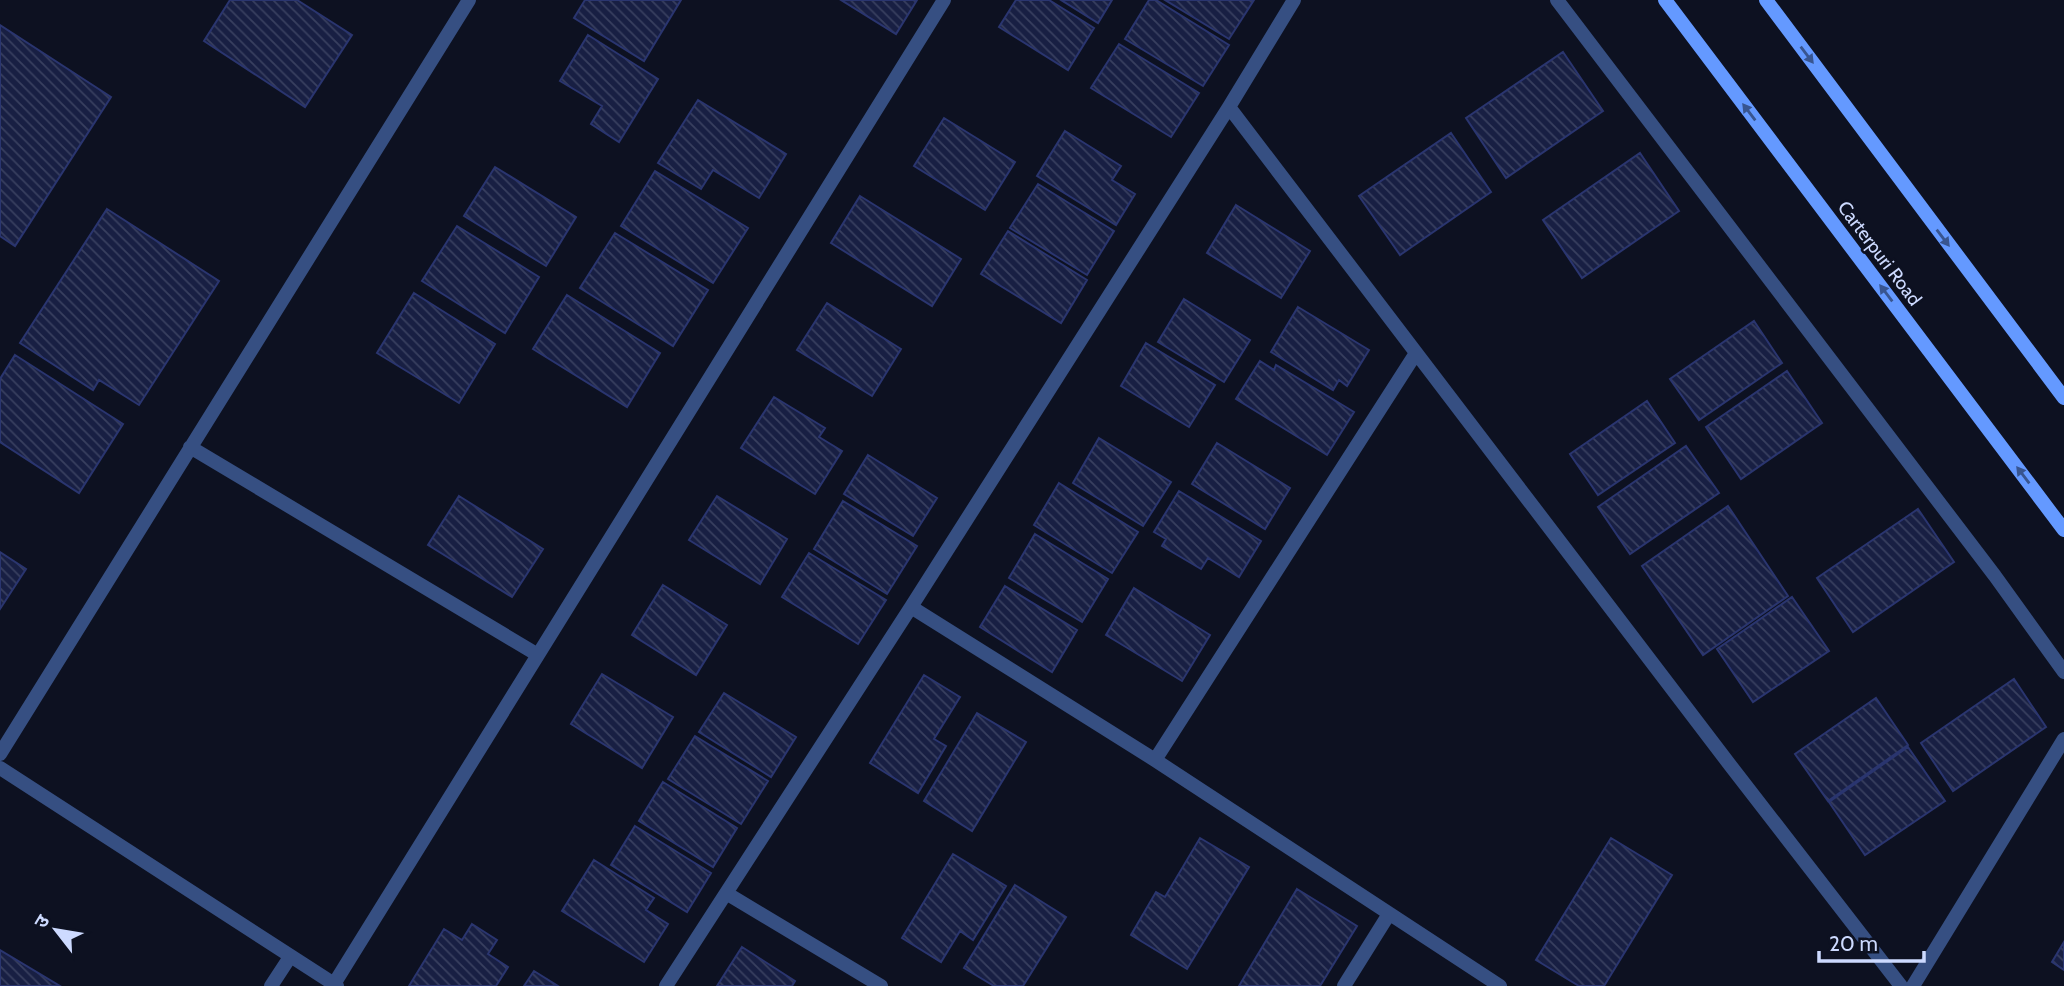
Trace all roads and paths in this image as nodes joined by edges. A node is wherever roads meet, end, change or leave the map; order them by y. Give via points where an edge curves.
1 (469, 0) edge
2 (944, 0) edge
3 (1294, 0) edge
4 (1557, 0) edge
5 (1665, 0) edge
6 (1766, 0) edge
7 (1229, 107) junction
8 (1416, 353) junction
9 (2064, 398) edge
10 (190, 447) junction
11 (2064, 530) edge
12 (911, 607) junction
13 (538, 655) junction
14 (2064, 672) edge
15 (2064, 739) edge
16 (0, 754) edge
17 (1155, 760) junction
18 (0, 768) edge
19 (726, 893) junction
20 (1390, 914) junction
21 (290, 957) junction
22 (336, 985) edge
23 (271, 986) edge
24 (666, 986) edge
25 (881, 986) edge
26 (1345, 986) edge
27 (1500, 986) edge
28 (1901, 986) edge
29 (1913, 986) edge

1 - 10 street
2 - 13 street
3 - 7 street
4 - 14 street
11 -> 5 main road, Carterpuri Road
6 -> 9 main road
7 - 8 street
7 - 12 street
8 - 17 street
8 - 28 street
10 - 13 street
10 - 16 street
12 - 17 street
12 - 19 street
13 - 22 street
15 - 29 street
17 - 20 street
18 - 21 street
19 - 24 street
19 - 25 street
20 - 26 street
20 - 27 street
21 - 22 street
21 - 23 street

